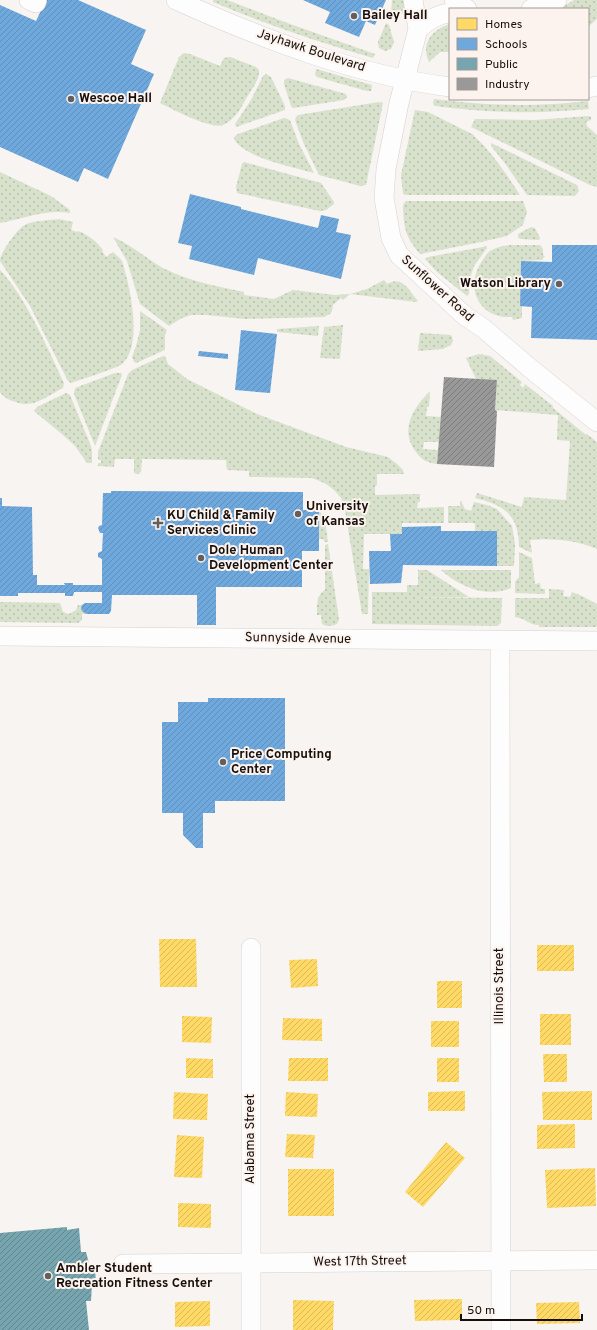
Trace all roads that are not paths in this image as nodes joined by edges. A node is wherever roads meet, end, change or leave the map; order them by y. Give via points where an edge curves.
1 (29, 0) edge
2 (37, 0) edge
3 (176, 0) edge
4 (413, 0) edge
5 (454, 0) edge
6 (556, 0) edge
7 (466, 8) edge
8 (535, 8) edge
9 (449, 14) edge
10 (418, 29) junction
11 (405, 79) junction
12 (449, 87) edge
13 (597, 422) edge
14 (0, 636) edge
15 (500, 641) junction
16 (597, 641) edge
17 (251, 948) dead end
18 (597, 1260) edge
19 (501, 1261) junction
20 (251, 1263) junction
21 (123, 1264) dead end
22 (251, 1330) edge
23 (501, 1330) edge

1 - 2 street via 36,3
3 - 11 street, Jayhawk Boulevard via 240,28 302,50
4 - 10 street
5 - 7 street
6 - 8 street
9 - 10 street via 428,20
10 - 11 street, Sunflower Road
11 - 12 street, Jayhawk Boulevard
11 - 13 street, Sunflower Road via 386,169 384,198 391,238 398,255 465,316
14 - 15 street, Sunnyside Avenue
15 - 16 street, Sunnyside Avenue
15 - 19 street, Illinois Street
17 - 20 street, Alabama Street
18 - 19 street, West 17th Street
19 - 20 street, West 17th Street
19 - 23 street, Illinois Street
20 - 21 street, West 17th Street
20 - 22 street, Alabama Street

